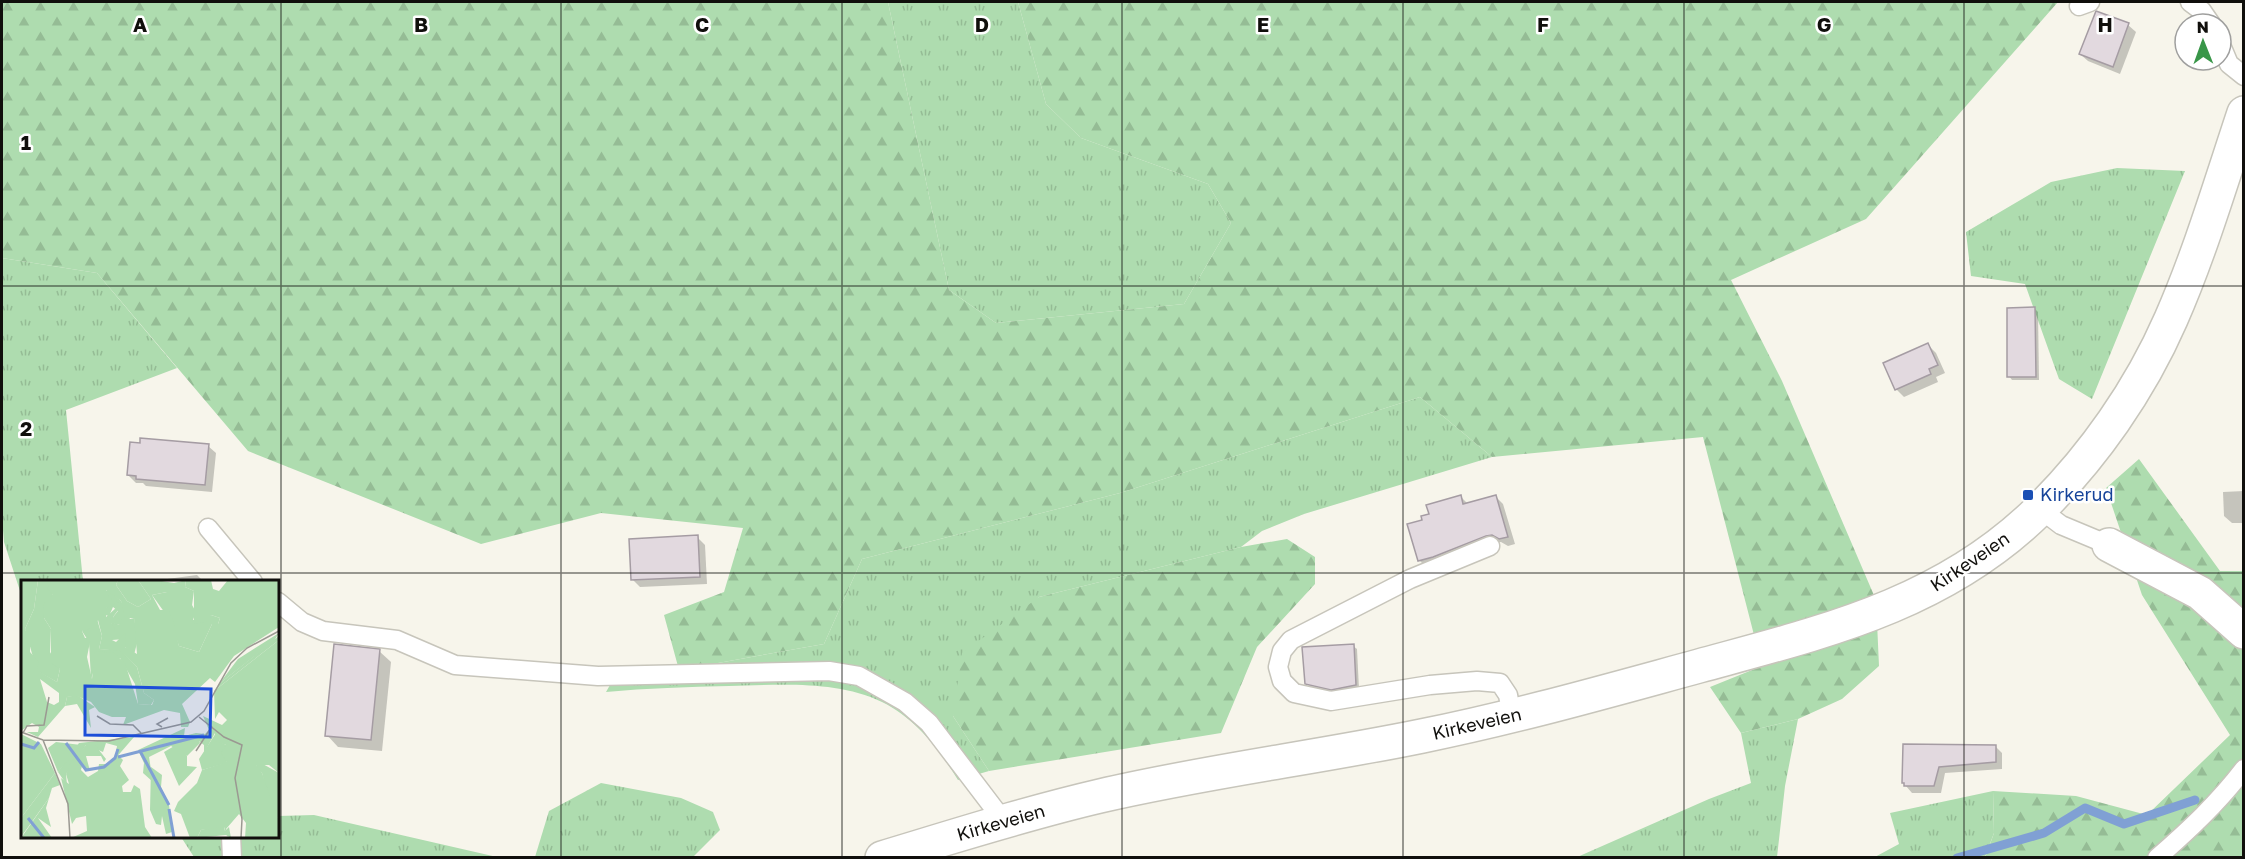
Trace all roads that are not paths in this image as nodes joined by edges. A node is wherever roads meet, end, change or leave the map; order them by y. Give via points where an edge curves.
1 (2190, 2) edge
2 (2203, 12) edge
3 (2244, 113) edge
4 (2040, 509) junction
5 (208, 528) dead end
6 (2109, 545) joint
7 (1490, 546) dead end
8 (251, 580) edge
9 (279, 603) edge
10 (2244, 632) edge
11 (1512, 717) junction
12 (2244, 769) edge
13 (1000, 823) junction
14 (231, 838) edge
15 (232, 858) edge
16 (882, 858) edge
17 (2157, 858) edge

1 - 2 lane
3 - 4 main road, Kirkeveien via 2209,219 2171,319 2151,358 2094,448
4 - 6 lane via 2061,525
4 - 11 main road, Kirkeveien via 1954,577 1894,606 1805,638
5 - 8 lane
6 - 10 main road via 2200,593
7 - 11 lane via 1410,579 1292,640 1282,651 1278,667 1282,681 1294,693 1331,701 1430,685 1500,683 1508,695
9 - 13 lane via 302,622 323,631 397,640 455,665 598,676 829,671 859,676 905,702 929,723 996,811
11 - 13 main road, Kirkeveien via 1100,796
12 - 17 lane via 2224,795
13 - 16 main road, Kirkeveien
14 - 15 lane

